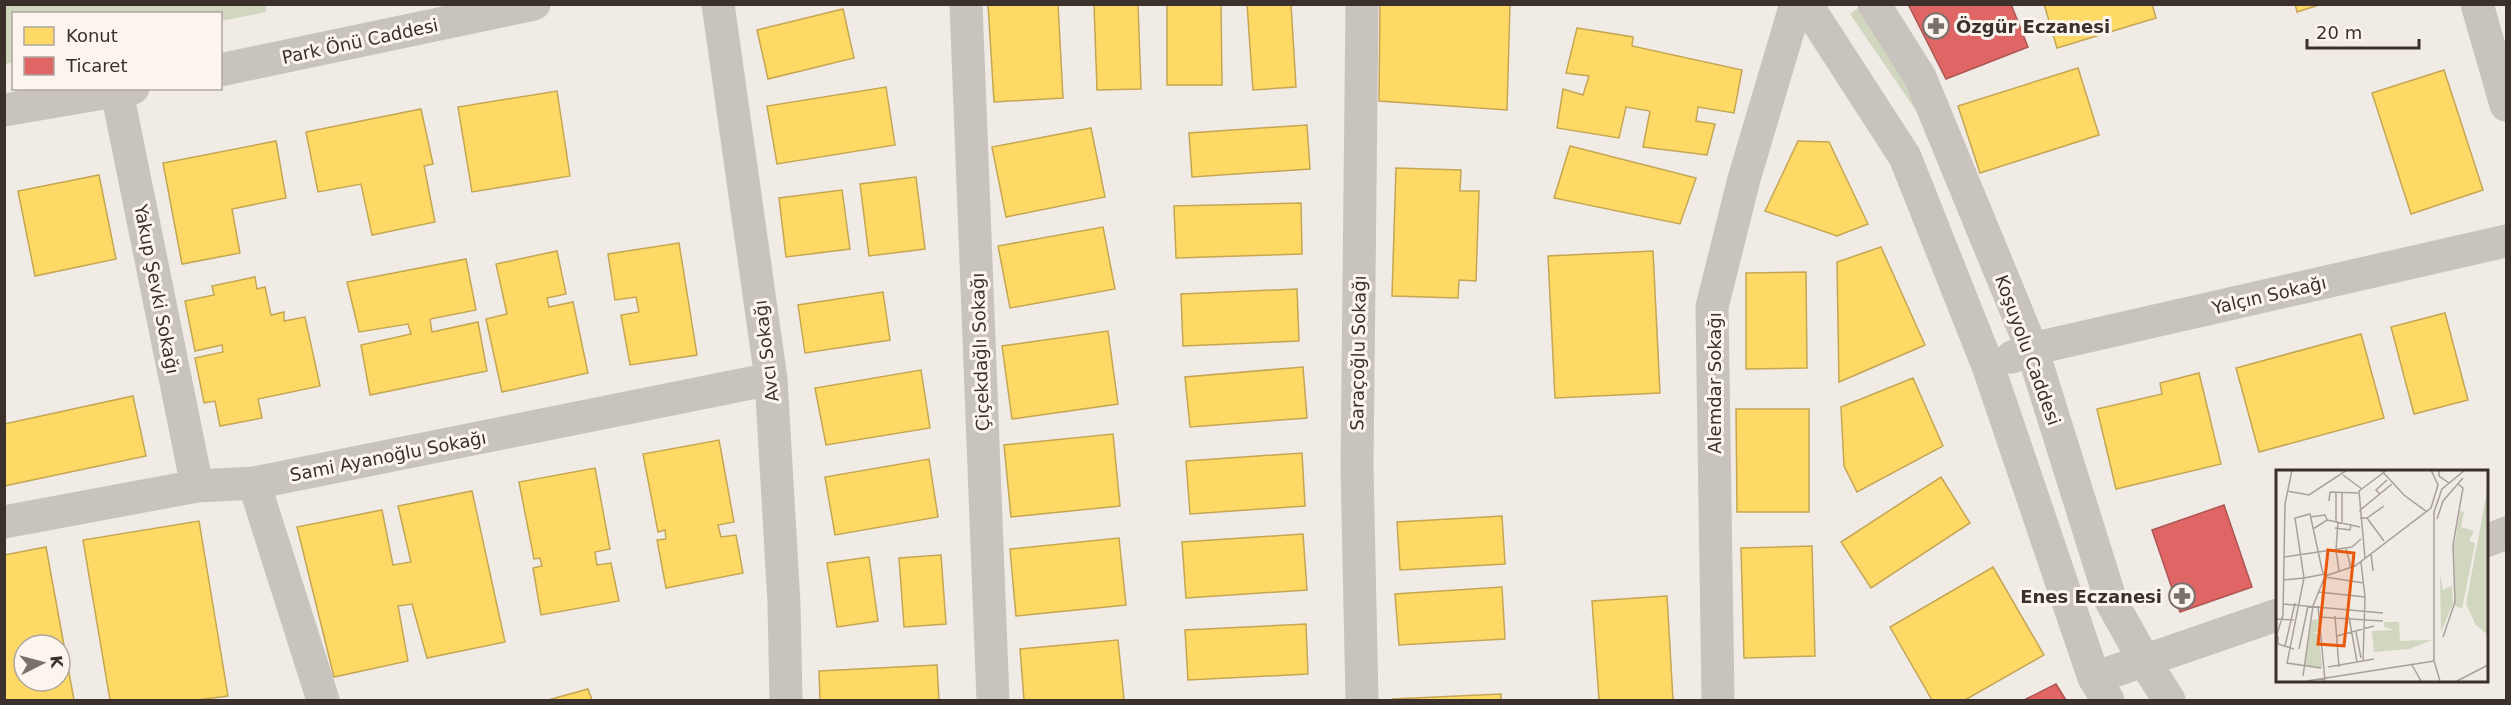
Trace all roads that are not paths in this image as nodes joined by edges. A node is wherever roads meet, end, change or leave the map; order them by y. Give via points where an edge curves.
1 (534, 4) edge
2 (718, 4) edge
3 (966, 4) edge
4 (1362, 4) edge
5 (1875, 4) edge
6 (2477, 4) edge
7 (1810, 6) edge
8 (222, 70) edge
9 (125, 90) edge
10 (2506, 105) edge
11 (4, 110) edge
12 (2506, 241) edge
13 (2032, 349) junction
14 (1988, 366) junction
15 (771, 379) junction
16 (254, 483) junction
17 (197, 486) junction
18 (4, 522) edge
19 (2506, 533) edge
20 (2487, 541) edge
21 (2276, 615) edge
22 (2145, 663) junction
23 (2101, 689) edge
24 (323, 700) edge
25 (786, 700) edge
26 (993, 700) edge
27 (1362, 700) edge
28 (1718, 700) edge
29 (2169, 700) edge

1 - 8 street, Park Önü Caddesi
2 - 15 street, Avcı Sokağı
3 - 26 street, Çiçekdağlı Sokağı
4 - 27 street, Saraçoğlu Sokağı via 1357,467
5 - 13 street, Koşuyolu Caddesi via 1920,77
6 - 10 street
7 - 14 street via 1905,157
7 - 28 street, Alemdar Sokağı via 1744,179 1712,307
9 - 11 street
9 - 17 street, Yakup Şevki Sokağı
12 - 13 street, Yalçın Sokağı
13 - 14 street, Yalçın Sokağı
13 - 22 street, Koşuyolu Caddesi via 2111,601
14 - 23 street
15 - 16 street, Sami Ayanoğlu Sokağı
15 - 25 street, Avcı Sokağı
16 - 17 street, Sami Ayanoğlu Sokağı
16 - 24 street
17 - 18 street, Sami Ayanoğlu Sokağı
19 - 20 street
21 - 22 street
22 - 23 street
22 - 29 street, Koşuyolu Caddesi

